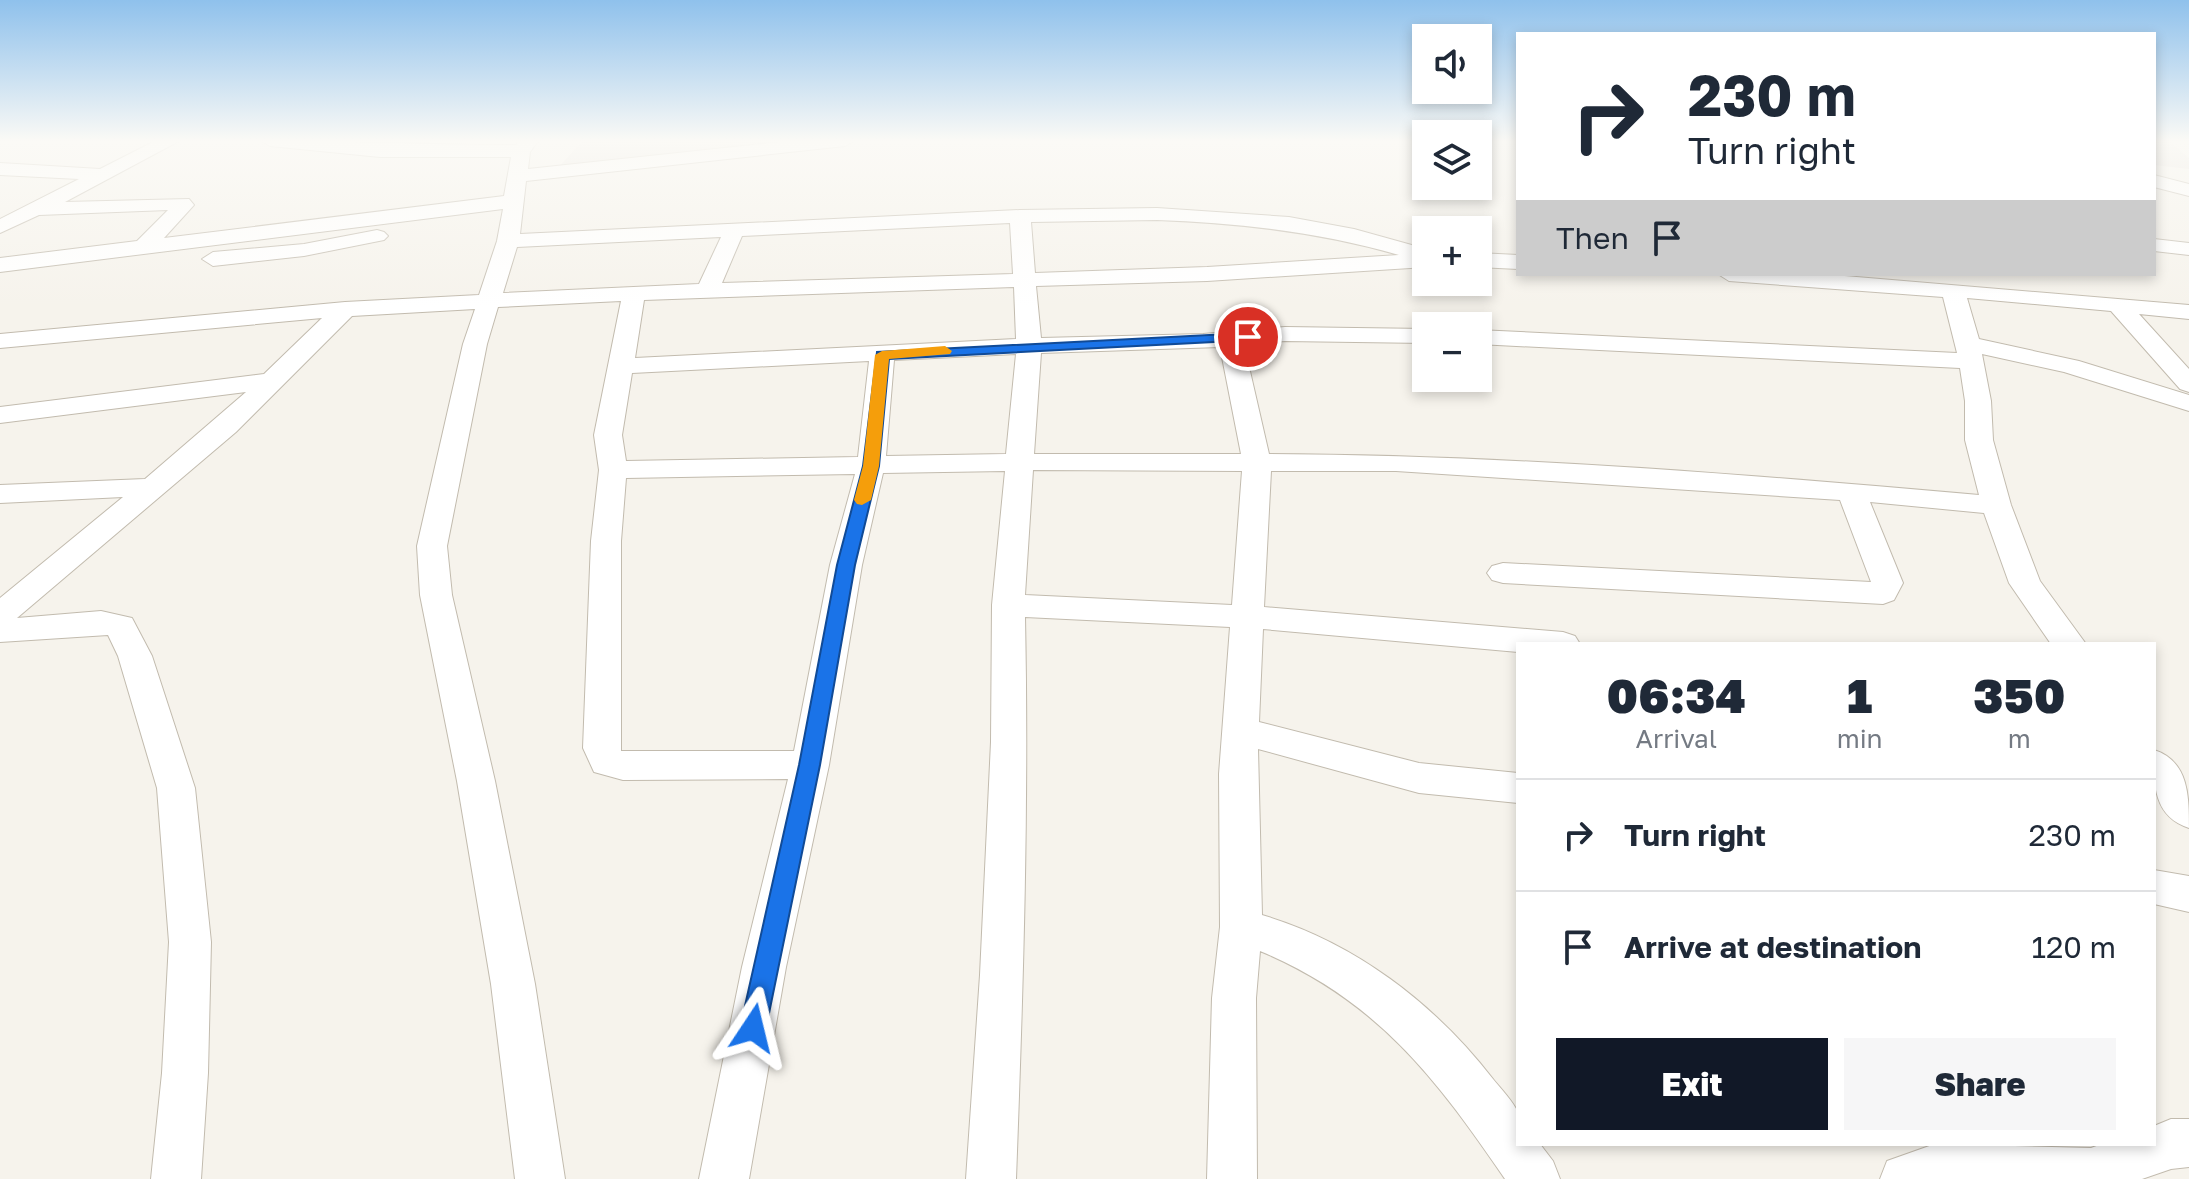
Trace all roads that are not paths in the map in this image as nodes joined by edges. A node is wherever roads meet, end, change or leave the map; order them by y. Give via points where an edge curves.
1 (64, 196) edge
2 (516, 196) edge
3 (38, 209) junction
4 (1020, 216) junction
5 (512, 218) junction
6 (0, 227) edge
7 (735, 228) junction
8 (2156, 245) edge
9 (145, 246) junction
10 (2189, 249) edge
11 (1412, 253) edge
12 (1412, 259) edge
13 (1492, 261) edge
14 (1516, 262) edge
15 (0, 265) edge
16 (1790, 276) edge
17 (2064, 276) edge
18 (1820, 277) edge
19 (1026, 278) junction
20 (0, 285) edge
21 (708, 290) junction
22 (1953, 290) junction
23 (634, 293) junction
24 (487, 302) junction
25 (2084, 302) junction
26 (2119, 306) junction
27 (345, 309) junction
28 (2189, 312) edge
29 (1412, 336) edge
30 (1492, 337) edge
31 (1231, 339) junction
32 (0, 341) edge
33 (1029, 346) junction
34 (1969, 352) junction
35 (882, 355) junction
36 (619, 366) junction
37 (272, 381) junction
38 (2189, 384) edge
39 (2189, 403) edge
40 (0, 415) edge
41 (1018, 462) junction
42 (1257, 462) junction
43 (871, 466) junction
44 (613, 470) junction
45 (155, 487) junction
46 (1851, 492) junction
47 (0, 494) edge
48 (1996, 505) junction
49 (1503, 573) dead end
50 (1008, 605) junction
51 (0, 615) edge
52 (1248, 617) junction
53 (0, 631) edge
54 (1540, 642) edge
55 (2068, 642) edge
56 (1241, 731) junction
57 (810, 765) junction
58 (2156, 767) edge
59 (1516, 788) edge
60 (2189, 813) edge
61 (2156, 887) edge
62 (2189, 894) edge
63 (1241, 927) junction
64 (2189, 1143) edge
65 (176, 1179) edge
66 (540, 1179) edge
67 (724, 1179) edge
68 (991, 1179) edge
69 (1232, 1179) edge
70 (1535, 1179) edge
71 (1905, 1179) edge

1 - 3 street
2 - 5 street
3 - 6 street
3 - 9 street via 184,204
4 - 7 street
4 - 11 street via 1242,217 1343,230
4 - 19 street
5 - 7 street
5 - 9 street
5 - 20 street via 304,250
5 - 24 street
7 - 21 street
8 - 10 street
9 - 15 street
12 - 19 street via 1207,274
13 - 14 street
16 - 18 street
17 - 25 street
18 - 22 street
19 - 21 street
19 - 33 street
21 - 23 street
22 - 25 street
22 - 34 street
23 - 24 street
23 - 36 street
24 - 27 street
24 - 66 street via 432,546 443,636 513,984
25 - 26 street
26 - 28 street
26 - 38 street
27 - 32 street
27 - 37 street
29 - 31 street via 1285,334
30 - 34 street
31 - 33 street
31 - 42 street
33 - 35 street
33 - 41 street
34 - 39 street via 2070,366
34 - 48 street via 1979,440
35 - 36 street
35 - 43 street
36 - 44 street via 608,435
37 - 40 street
37 - 45 street
41 - 42 street
41 - 43 street
41 - 50 street
42 - 46 street via 1396,463
42 - 52 street
43 - 44 street
43 - 57 street via 846,565
44 - 57 street via 601,748 607,762
45 - 47 street
45 - 51 street
46 - 48 street
46 - 49 street via 1887,583 1883,593
48 - 55 street via 2025,583
50 - 52 street
50 - 68 street via 1009,742
52 - 54 street
52 - 56 street
53 - 65 street via 101,622 120,626 135,656 176,788 190,942
56 - 59 street via 1419,778
56 - 63 street
57 - 67 street
58 - 60 street
61 - 62 street
63 - 69 street via 1234,998
63 - 70 street via 1270,935 1374,993 1441,1052
64 - 71 street via 2171,1144 2091,1173 1947,1165

